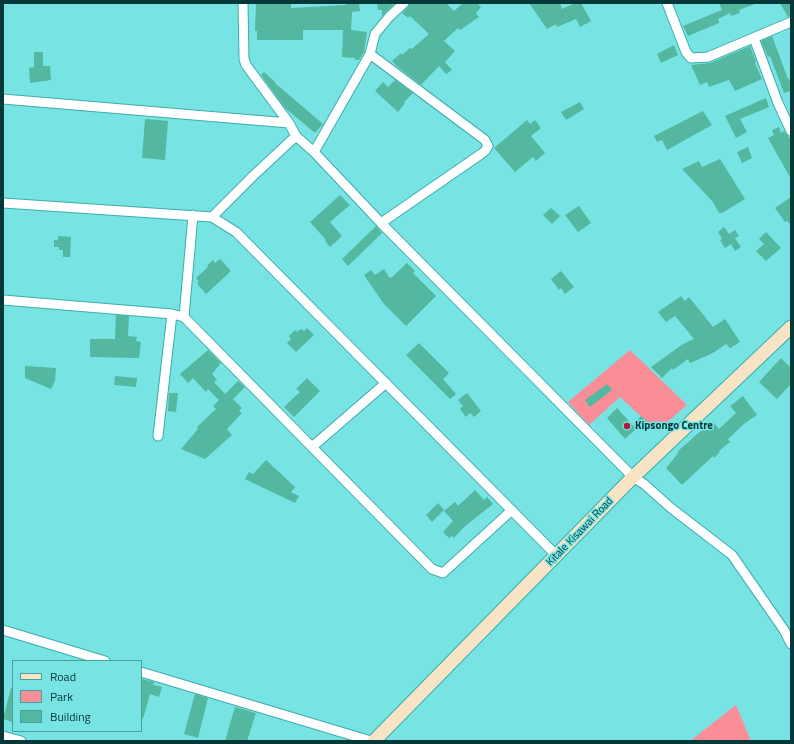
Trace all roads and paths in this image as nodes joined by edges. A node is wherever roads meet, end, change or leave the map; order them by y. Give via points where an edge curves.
1 (243, 3) edge
2 (404, 3) edge
3 (667, 3) edge
4 (791, 22) edge
5 (754, 38) junction
6 (370, 54) junction
7 (3, 99) edge
8 (289, 123) junction
9 (790, 126) edge
10 (296, 136) junction
11 (314, 152) junction
12 (3, 203) edge
13 (193, 215) junction
14 (212, 217) junction
15 (381, 223) junction
16 (3, 300) edge
17 (172, 314) junction
18 (184, 317) junction
19 (791, 327) edge
20 (386, 383) junction
21 (158, 436) dead end
22 (312, 447) junction
23 (633, 477) junction
24 (512, 510) junction
25 (557, 556) junction
26 (3, 630) edge
27 (791, 644) edge
28 (102, 660) edge
29 (142, 672) edge
30 (3, 736) edge
31 (21, 741) edge
32 (373, 741) edge

1 - 8 street via 246,65
2 - 6 street via 375,34
3 - 5 street via 686,52 691,58 708,57
4 - 5 street
5 - 9 street via 778,102
6 - 11 street
6 - 15 street via 485,140 488,146 481,154
7 - 8 street
8 - 10 street
10 - 11 street
10 - 14 street
11 - 15 street
12 - 13 street
13 - 14 street
13 - 18 street
14 - 20 street via 236,232
15 - 23 street
16 - 17 street
17 - 18 street
17 - 21 street
18 - 22 street
19 - 23 street, Kitale Kisawai Road
20 - 22 street
20 - 24 street
22 - 24 street via 432,569 444,573
23 - 25 street, Kitale Kisawai Road
23 - 27 street via 732,555
24 - 25 street
25 - 32 street, Kitale Kisawai Road
26 - 28 street
29 - 32 street
30 - 31 street

